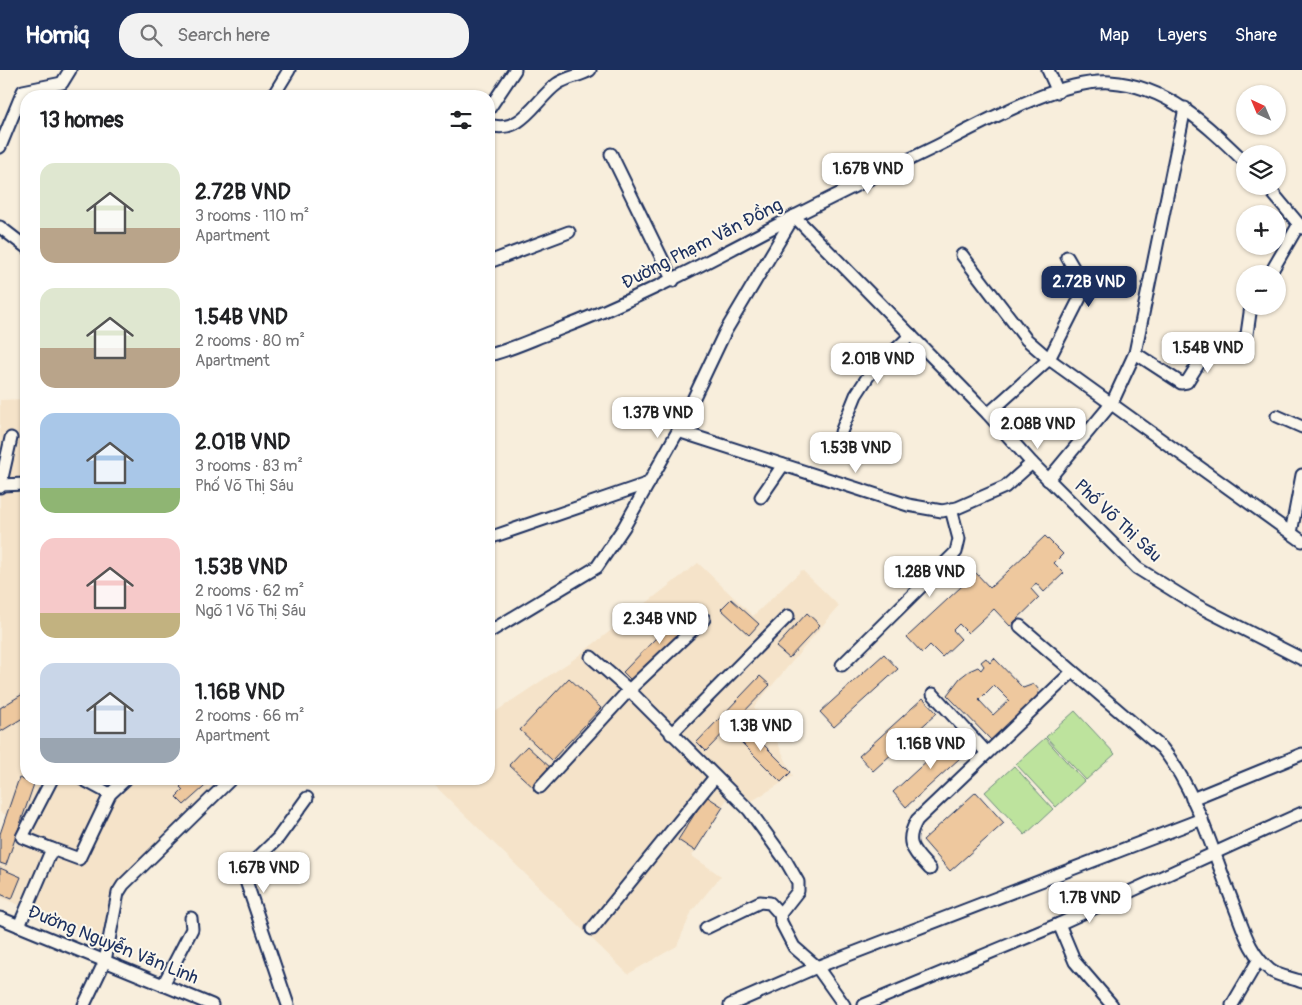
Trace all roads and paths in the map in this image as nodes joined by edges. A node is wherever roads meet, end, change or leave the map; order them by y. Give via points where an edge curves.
1 (70, 70) edge
2 (290, 70) edge
3 (515, 70) edge
4 (590, 70) edge
5 (1048, 70) edge
6 (29, 90) edge
7 (278, 90) edge
8 (1058, 92) junction
9 (20, 100) edge
10 (495, 101) edge
11 (1185, 108) junction
12 (495, 127) edge
13 (0, 147) edge
14 (1236, 153) edge
15 (611, 154) dead end
16 (1274, 195) edge
17 (794, 216) junction
18 (1300, 226) edge
19 (0, 227) edge
20 (569, 232) dead end
21 (20, 242) edge
22 (962, 255) dead end
23 (1067, 257) dead end
24 (495, 260) edge
25 (1276, 265) edge
26 (673, 281) junction
27 (1250, 315) edge
28 (911, 335) junction
29 (495, 353) edge
30 (1136, 354) junction
31 (1048, 358) junction
32 (1112, 403) junction
33 (988, 414) junction
34 (1277, 416) dead end
35 (1302, 427) edge
36 (678, 431) junction
37 (841, 432) dead end
38 (11, 438) dead end
39 (1032, 463) junction
40 (783, 465) junction
41 (1302, 475) edge
42 (1048, 480) junction
43 (649, 483) junction
44 (20, 484) edge
45 (0, 486) edge
46 (761, 497) dead end
47 (951, 509) junction
48 (1292, 533) junction
49 (495, 536) edge
50 (1302, 541) edge
51 (788, 616) dead end
52 (704, 619) dead end
53 (1020, 626) dead end
54 (495, 628) edge
55 (591, 657) dead end
56 (1302, 659) edge
57 (842, 665) dead end
58 (1072, 672) junction
59 (629, 690) junction
60 (933, 694) dead end
61 (671, 734) junction
62 (987, 754) junction
63 (1302, 754) edge
64 (715, 778) junction
65 (49, 785) edge
66 (93, 785) edge
67 (120, 785) edge
68 (225, 785) edge
69 (540, 787) dead end
70 (110, 794) junction
71 (308, 798) dead end
72 (1192, 799) junction
73 (1302, 813) edge
74 (1202, 819) junction
75 (52, 849) junction
76 (1213, 855) junction
77 (930, 869) dead end
78 (780, 914) junction
79 (0, 918) edge
80 (191, 918) dead end
81 (1059, 924) junction
82 (19, 926) junction
83 (706, 928) dead end
84 (592, 929) dead end
85 (1259, 959) junction
86 (105, 961) junction
87 (817, 967) junction
88 (1302, 982) edge
89 (163, 986) junction
90 (84, 1005) edge
91 (212, 1005) edge
92 (288, 1005) edge
93 (730, 1005) edge
94 (844, 1005) edge
95 (864, 1005) edge
96 (1112, 1005) edge
97 (1232, 1005) edge

1 - 6 street via 62,83
2 - 7 street
3 - 10 street
4 - 12 street via 558,84 523,120
5 - 8 street
8 - 11 street, Đường Phạm Văn Đồng via 1092,83 1119,83 1162,95
8 - 17 street, Đường Phạm Văn Đồng via 1005,112
9 - 13 street
11 - 14 street, Đường Phạm Văn Đồng via 1206,123
11 - 30 street
15 - 26 street
16 - 18 street
17 - 26 street, Đường Phạm Văn Đồng
17 - 28 street, Phố Võ Thị Sáu
17 - 36 street via 725,332
18 - 25 street
19 - 21 street
20 - 24 street
22 - 31 street via 1026,339
23 - 31 street via 1085,288
26 - 29 street, Đường Phạm Văn Đồng via 596,315
27 - 30 street via 1247,334 1241,344 1210,351 1187,382 1181,382
28 - 33 street, Phố Võ Thị Sáu
28 - 37 street via 869,375 856,395
30 - 32 street
31 - 32 street
31 - 33 street
32 - 42 street
32 - 48 street
33 - 39 street, Phố Võ Thị Sáu
34 - 35 street
36 - 40 street
36 - 43 street
38 - 45 street
39 - 42 street, Phố Võ Thị Sáu
39 - 47 street via 1006,487
40 - 46 street
40 - 47 street via 908,505 942,511
41 - 48 street
42 - 56 street, Phố Võ Thị Sáu via 1137,568 1198,606
43 - 49 street
43 - 54 street via 596,567
44 - 45 street
47 - 57 street via 958,539 956,552
48 - 50 street
51 - 61 street
52 - 59 street
53 - 58 street
55 - 59 street
58 - 62 street
58 - 72 street via 1162,748
59 - 61 street
59 - 69 street
60 - 62 street
61 - 64 street
62 - 77 street via 917,820 912,829 910,844
63 - 72 street
64 - 78 street via 749,810 798,882 798,891
64 - 84 street
65 - 75 street via 22,836
66 - 70 street
67 - 70 street
68 - 86 street via 123,885 118,893
70 - 75 street via 79,859
71 - 92 street via 278,838 245,870
72 - 74 street
73 - 76 street
74 - 76 street
74 - 87 street
75 - 82 street
76 - 81 street
76 - 85 street via 1253,952
78 - 83 street via 770,903 760,902
78 - 87 street via 794,947
79 - 82 street, Đường Nguyễn Văn Linh
80 - 89 street via 192,929
81 - 95 street
81 - 96 street via 1075,962
82 - 86 street, Đường Nguyễn Văn Linh
85 - 88 street via 1271,972
85 - 97 street
86 - 89 street, Đường Nguyễn Văn Linh
86 - 90 street
87 - 93 street
87 - 94 street
89 - 91 street, Đường Nguyễn Văn Linh

